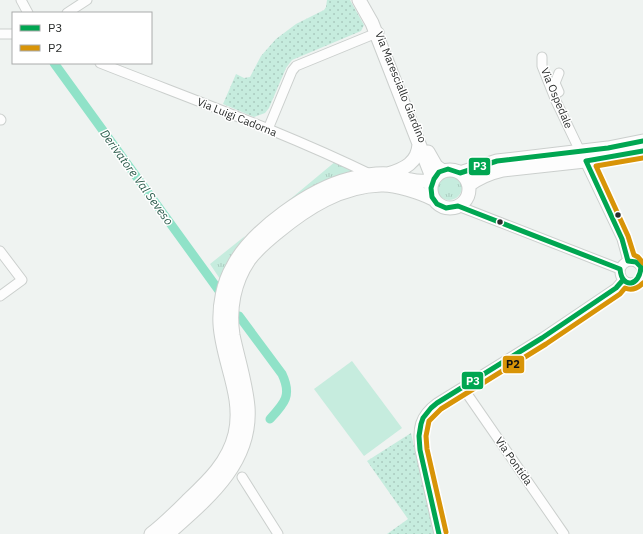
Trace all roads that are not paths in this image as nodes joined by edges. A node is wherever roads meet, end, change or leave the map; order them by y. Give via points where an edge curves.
1 (21, 0) edge
2 (86, 0) edge
3 (359, 0) edge
4 (363, 0) edge
5 (27, 12) edge
6 (68, 12) edge
7 (378, 33) junction
8 (0, 34) edge
9 (12, 34) edge
10 (542, 57) dead end
11 (103, 64) edge
12 (559, 73) dead end
13 (268, 129) junction
14 (574, 139) junction
15 (643, 141) edge
16 (419, 144) junction
17 (643, 151) edge
18 (583, 156) junction
19 (443, 171) junction
20 (460, 173) junction
21 (388, 174) junction
22 (372, 175) junction
23 (432, 181) junction
24 (469, 186) junction
25 (433, 199) junction
26 (458, 206) junction
27 (0, 251) edge
28 (628, 261) junction
29 (620, 270) junction
30 (642, 275) edge
31 (623, 280) junction
32 (0, 296) edge
33 (463, 388) junction
34 (242, 477) dead end
35 (151, 534) edge
36 (168, 534) edge
37 (278, 534) edge
38 (439, 534) edge
39 (564, 534) edge

1 - 5 street
2 - 6 street
3 - 7 main road, Via Maresciallo Giardino
4 - 7 main road, Via Maresciallo Giardino
7 - 13 street via 296,66
7 - 16 main road, Via Maresciallo Giardino
7 - 19 main road, Via Maresciallo Giardino via 426,149 436,166
8 - 9 street
10 - 14 street, Via Ospedale via 542,66
11 - 13 street, Via Luigi Cadorna
12 - 14 street, Via Ospedale via 555,83 576,131
13 - 22 street, Via Luigi Cadorna
14 - 18 street, Via Ospedale
15 - 18 main road
16 - 21 main road, Via Maresciallo Giardino via 417,154 409,165
16 - 23 main road, Via Maresciallo Giardino
17 - 18 main road
18 - 20 main road via 497,161
18 - 24 main road via 489,173
18 - 28 street, Via Ospedale via 622,239
19 - 20 main road via 453,170
19 - 23 main road
20 - 24 main road via 466,178
21 - 22 main road
21 - 23 main road via 412,181
22 - 35 main road via 332,184 302,200 250,242 232,266 222,295 220,325 235,396 235,434 226,456 210,478
23 - 25 main road via 430,188
24 - 26 main road via 468,196
25 - 26 main road via 447,208
25 - 36 main road via 426,195 382,185 336,195 292,221 258,249 249,260 237,284 232,311 232,330 248,407 243,446 229,474 219,486
26 - 29 street
27 - 32 street via 22,280
28 - 29 street via 622,264
28 - 30 street via 638,263
29 - 31 street
30 - 31 street via 635,282
31 - 33 street via 616,288
33 - 38 street via 430,408 421,421 419,431 420,450
33 - 39 street, Via Pontida
34 - 37 street

